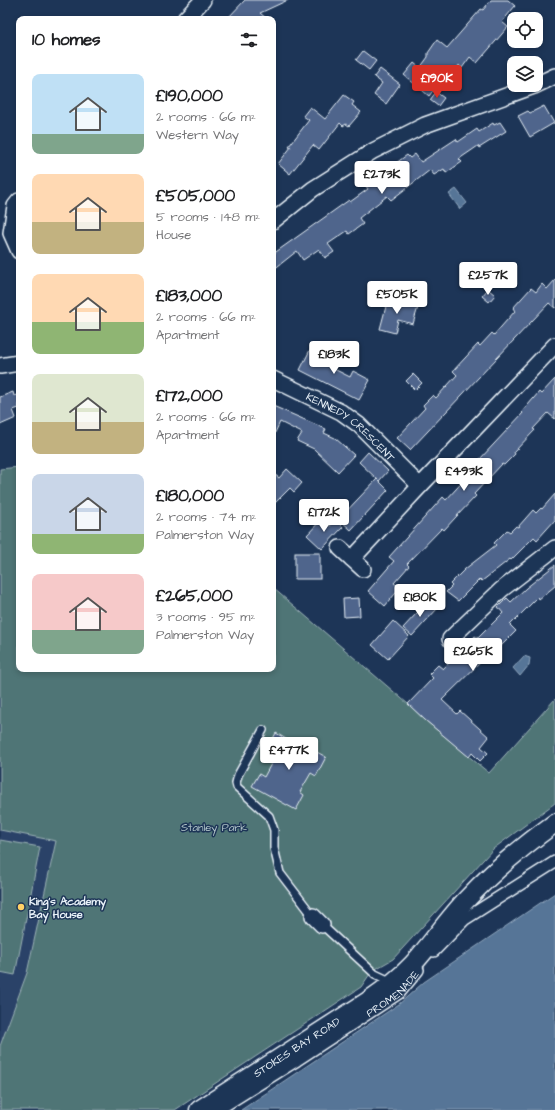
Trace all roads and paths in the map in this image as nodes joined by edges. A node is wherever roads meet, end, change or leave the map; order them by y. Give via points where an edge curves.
1 (203, 0) edge
2 (188, 16) edge
3 (555, 76) edge
4 (16, 205) edge
5 (276, 219) edge
6 (16, 244) edge
7 (555, 345) edge
8 (16, 363) edge
9 (0, 366) edge
10 (276, 380) edge
11 (420, 486) junction
12 (340, 548) dead end
13 (555, 548) edge
14 (450, 639) dead end
15 (263, 730) dead end
16 (555, 824) edge
17 (555, 862) edge
18 (394, 983) junction
19 (199, 1110) edge
20 (217, 1110) edge

1 - 2 street
3 - 5 street via 425,125 372,151 313,189
4 - 6 street via 11,233
7 - 11 street
8 - 9 street
10 - 11 street, KENNEDY CRESCENT via 342,412 359,424
11 - 12 street via 358,564
13 - 14 street via 501,590
15 - 18 lane via 236,783 237,787 269,816 274,830 274,848 280,873 318,920 375,974
16 - 18 street, STOKES BAY ROAD via 494,871
17 - 20 street, PROMENADE via 465,919 399,993
18 - 19 street, STOKES BAY ROAD

